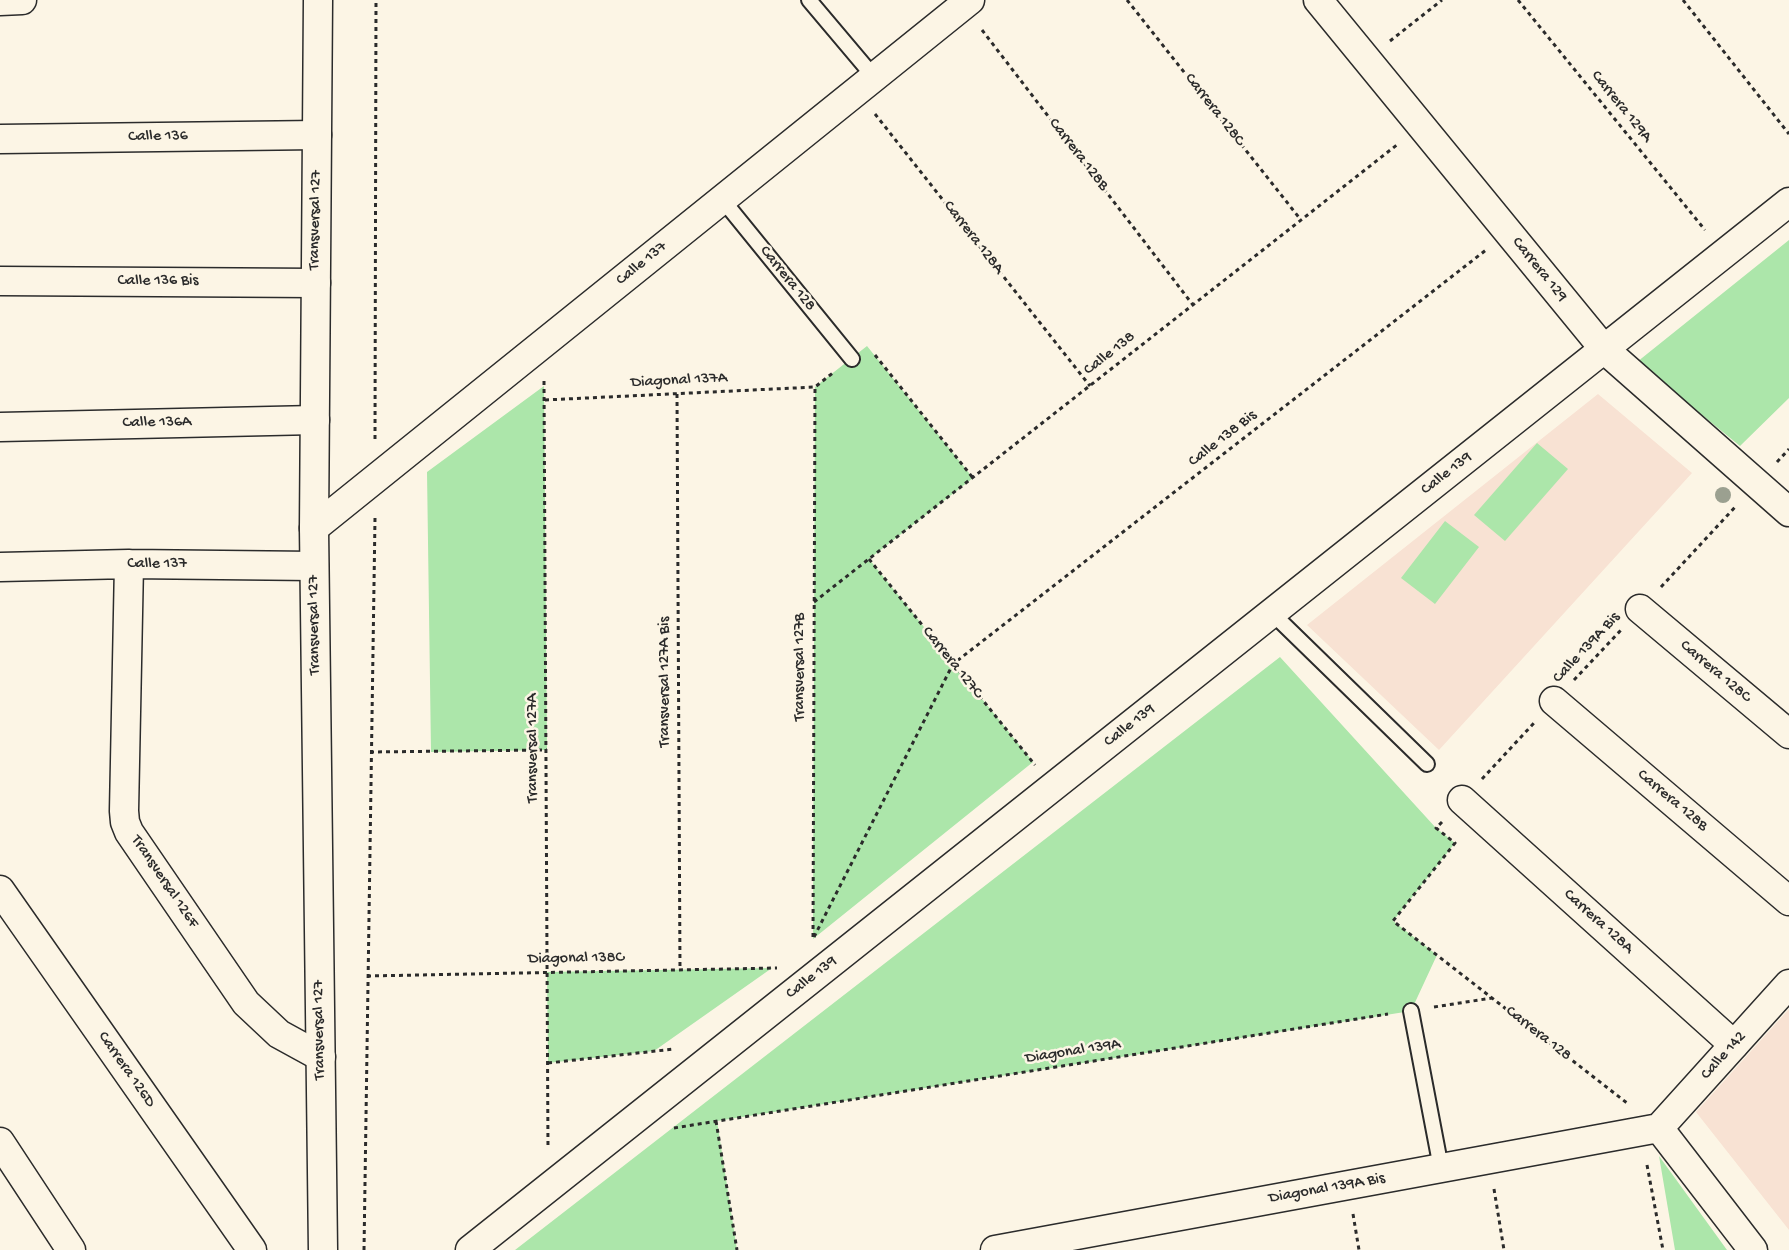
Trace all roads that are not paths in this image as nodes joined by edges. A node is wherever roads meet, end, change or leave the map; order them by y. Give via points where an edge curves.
1 (0, 0) edge
2 (22, 0) edge
3 (318, 0) edge
4 (809, 0) edge
5 (1318, 0) edge
6 (966, 3) edge
7 (866, 84) junction
8 (317, 135) junction
9 (0, 139) edge
10 (722, 199) junction
11 (1789, 202) edge
12 (0, 281) edge
13 (316, 284) junction
14 (1604, 349) junction
15 (852, 358) dead end
16 (315, 420) junction
17 (0, 427) edge
18 (1789, 512) edge
19 (314, 528) junction
20 (129, 564) junction
21 (314, 566) junction
22 (0, 567) edge
23 (1640, 609) road end
24 (1272, 614) junction
25 (1554, 701) road end
26 (1789, 734) edge
27 (1427, 764) dead end
28 (1462, 800) road end
29 (0, 890) edge
30 (1789, 901) edge
31 (1789, 984) edge
32 (1411, 1011) road end
33 (1734, 1045) junction
34 (321, 1057) junction
35 (1650, 1130) junction
36 (0, 1142) edge
37 (1441, 1168) junction
38 (1006, 1249) edge
39 (71, 1250) edge
40 (252, 1250) edge
41 (324, 1250) edge
42 (470, 1250) edge
43 (1753, 1250) edge

1 - 2 street
3 - 8 street, Transversal 127
4 - 7 lane
5 - 14 street, Carrera 129
6 - 7 street, Calle 137
7 - 10 street, Calle 137
8 - 9 street, Calle 136
8 - 13 street, Transversal 127
10 - 15 lane, Carrera 128
10 - 19 street, Calle 137
11 - 14 street, Calle 139
12 - 13 street, Calle 136 Bis
13 - 16 street, Transversal 127
14 - 18 street, Carrera 129
14 - 24 street, Calle 139
16 - 17 street, Calle 136A
16 - 19 street, Transversal 127
19 - 21 street, Transversal 127
20 - 21 street, Calle 137
20 - 22 street, Calle 137
20 - 34 street, Transversal 126F via 125,822 246,1002 279,1034
21 - 34 street, Transversal 127
23 - 26 street, Carrera 128C
24 - 27 lane
24 - 42 street, Calle 139
25 - 30 street, Carrera 128B
28 - 33 street, Carrera 128A
29 - 40 street, Carrera 126D
31 - 33 street, Calle 142
32 - 37 lane
33 - 35 street, Calle 142
34 - 41 street, Transversal 127
35 - 37 street, Diagonal 139A Bis
35 - 43 street
36 - 39 street
37 - 38 street, Diagonal 139A Bis

